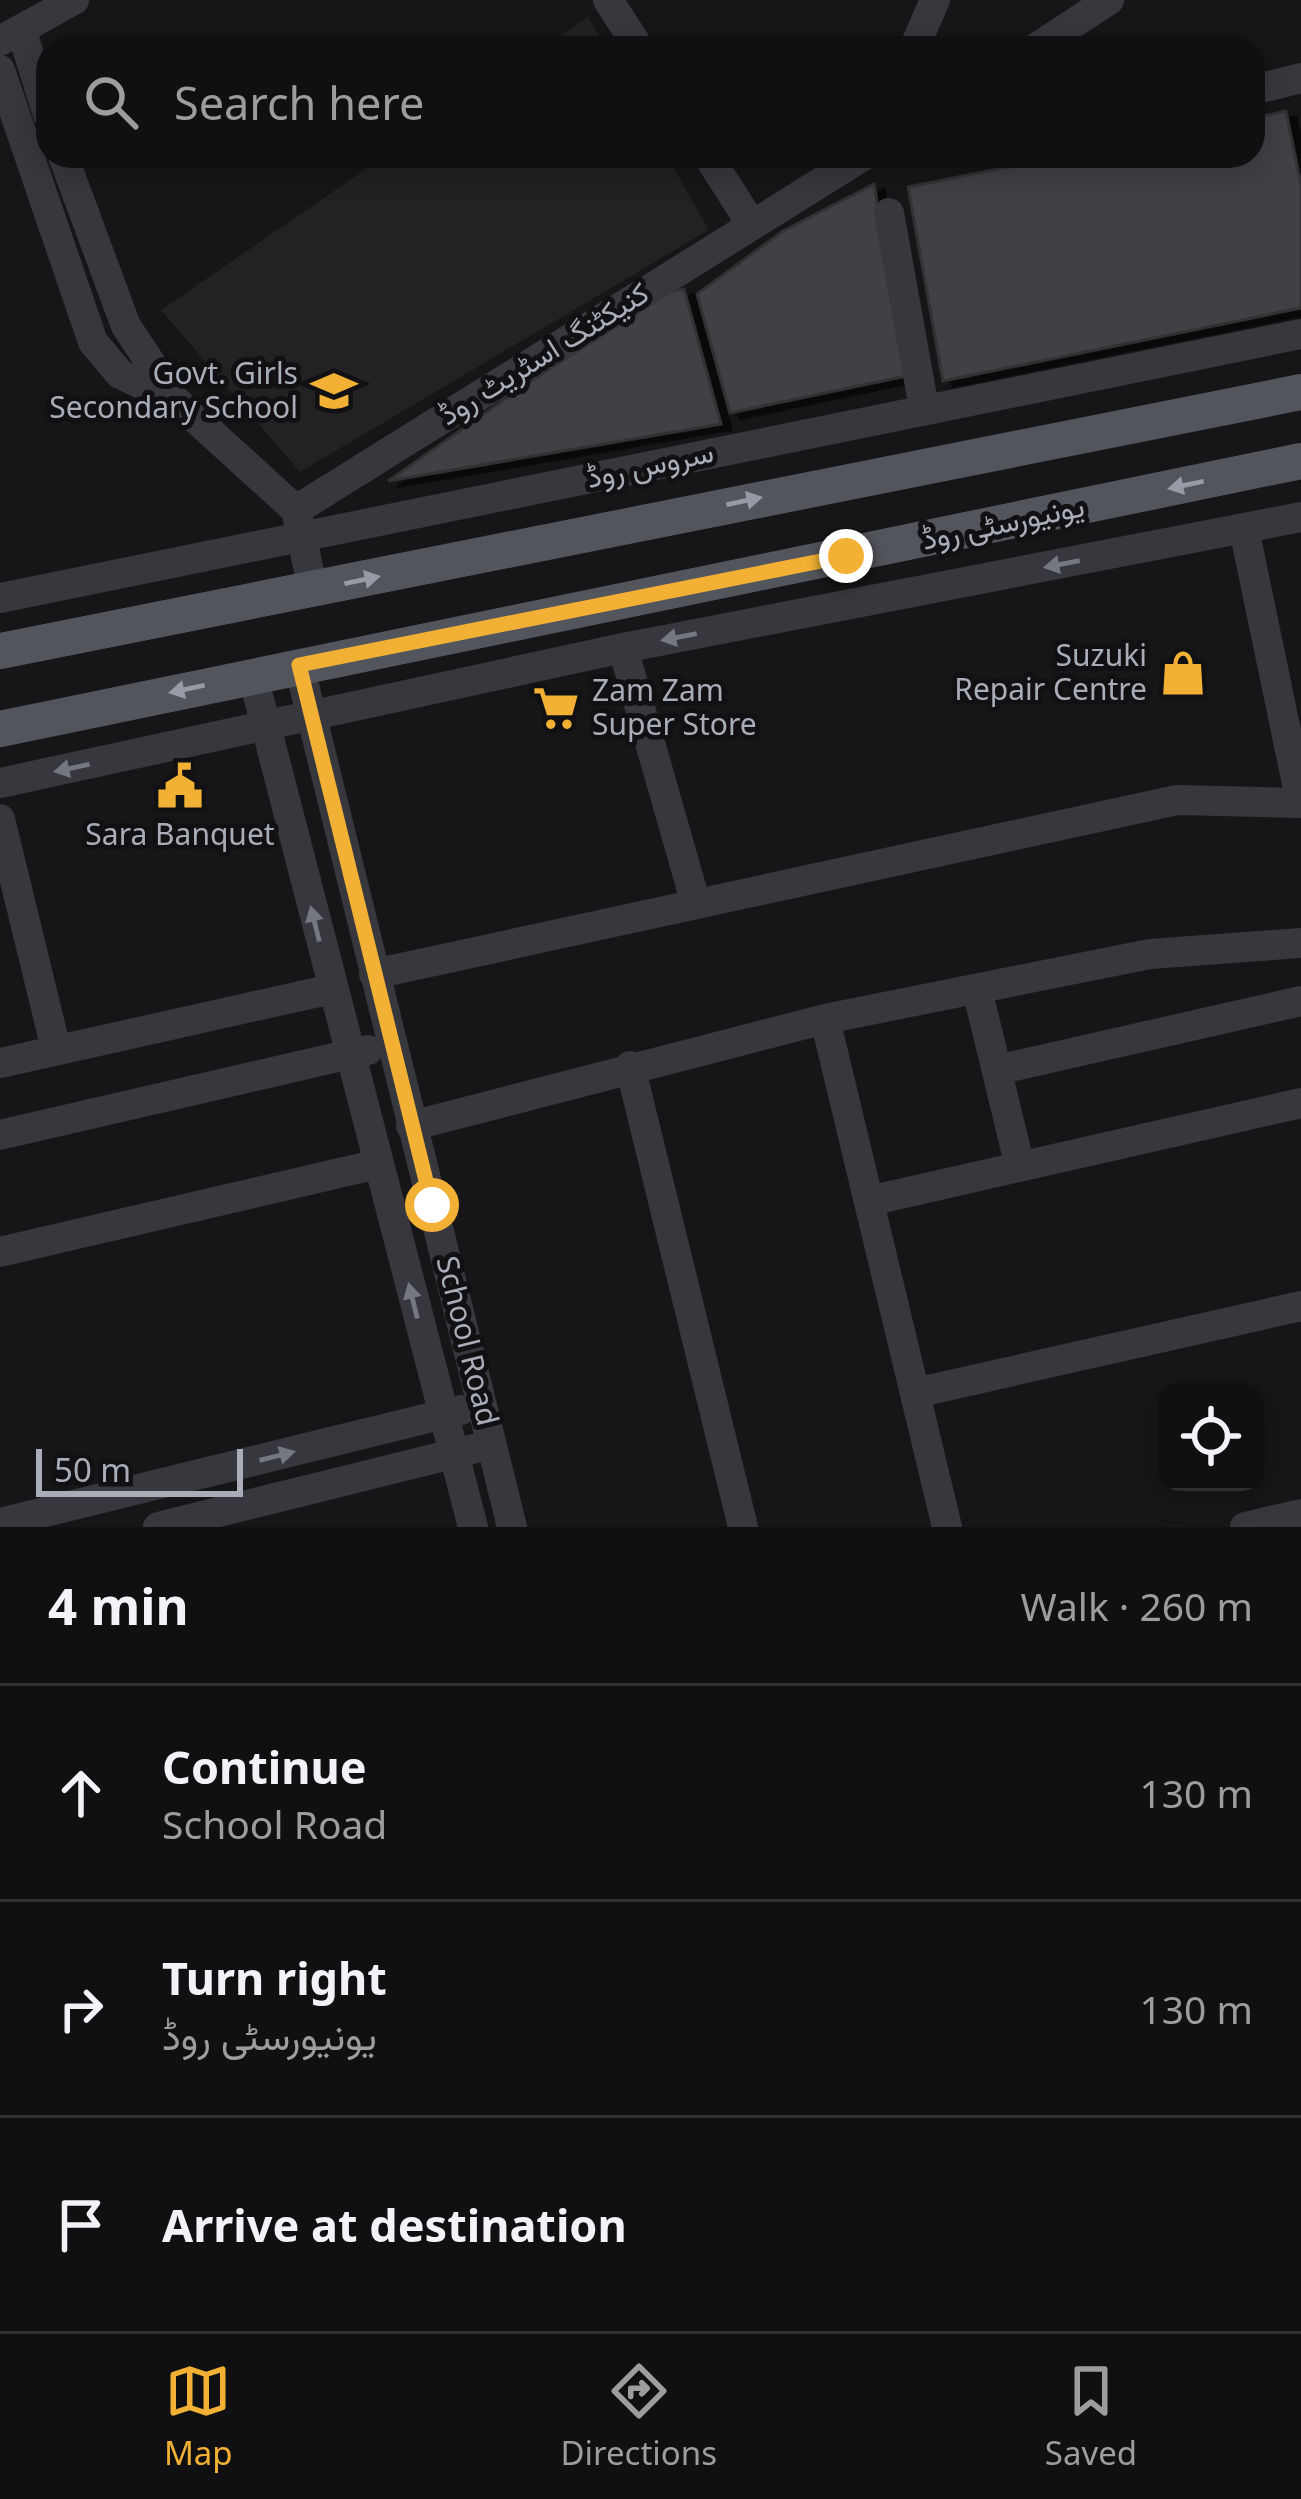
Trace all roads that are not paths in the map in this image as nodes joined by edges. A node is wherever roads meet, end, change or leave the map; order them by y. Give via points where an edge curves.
1 (74, 0) edge
2 (608, 0) edge
3 (935, 0) edge
4 (1108, 0) edge
5 (11, 35) edge
6 (631, 36) edge
7 (919, 36) edge
8 (1061, 36) edge
9 (0, 70) edge
10 (1301, 79) edge
11 (1265, 87) edge
12 (36, 89) edge
13 (71, 168) edge
14 (716, 168) edge
15 (844, 168) edge
16 (890, 213) dead end
17 (752, 225) junction
18 (1301, 334) edge
19 (1301, 392) edge
20 (175, 400) junction
21 (924, 408) junction
22 (1301, 461) edge
23 (1301, 518) edge
24 (298, 524) junction
25 (1244, 529) junction
26 (313, 590) junction
27 (0, 598) edge
28 (623, 648) junction
29 (0, 652) edge
30 (299, 665) junction
31 (253, 676) junction
32 (310, 718) junction
33 (266, 728) junction
34 (0, 729) edge
35 (0, 783) edge
36 (1301, 803) edge
37 (0, 820) edge
38 (696, 904) junction
39 (1301, 943) edge
40 (374, 974) junction
41 (977, 988) junction
42 (332, 989) junction
43 (1301, 1001) edge
44 (825, 1019) junction
45 (392, 1046) junction
46 (56, 1049) junction
47 (350, 1054) junction
48 (0, 1063) edge
49 (630, 1066) junction
50 (997, 1070) junction
51 (1301, 1103) edge
52 (411, 1126) junction
53 (0, 1135) edge
54 (378, 1164) junction
55 (1020, 1167) junction
56 (869, 1201) junction
57 (0, 1252) edge
58 (1301, 1306) edge
59 (914, 1393) junction
60 (484, 1405) junction
61 (443, 1414) junction
62 (493, 1444) junction
63 (454, 1455) junction
64 (1301, 1514) edge
65 (0, 1523) edge
66 (158, 1527) edge
67 (473, 1527) edge
68 (512, 1527) edge
69 (743, 1527) edge
70 (946, 1527) edge
71 (1245, 1527) edge

1 - 5 street
2 - 6 street
3 - 7 street
4 - 8 street
5 - 12 street
9 - 20 street via 93,342 120,374
10 - 11 street
13 - 20 street via 126,326
14 - 17 street
15 - 17 street, کنیکٹنگ اسٹریٹ روڈ
16 - 21 street
17 - 24 street, کنیکٹنگ اسٹریٹ روڈ
18 - 21 street, سروس روڈ
26 -> 19 main road
20 - 24 street
21 - 24 street, سروس روڈ
22 -> 30 main road, یونیورسٹی روڈ
23 - 25 street
24 - 26 street
24 - 27 street, سروس روڈ
25 -> 28 street
25 - 36 street
26 - 29 main road
28 - 32 street
28 - 38 street
30 - 31 main road, یونیورسٹی روڈ
30 - 32 street, School Road
31 - 33 street, School Road
31 -> 34 main road, یونیورسٹی روڈ
32 - 33 street
32 - 40 street, School Road
33 -> 35 street
42 -> 33 street, School Road
36 - 38 street via 1177,800
37 - 46 street
38 - 40 street
39 - 41 street via 1150,954
40 - 45 street, School Road
41 - 44 street
41 - 50 street
42 - 46 street
42 - 47 street, School Road
43 - 50 street
44 - 49 street
44 - 56 street
45 - 47 street
45 - 52 street, School Road
46 - 48 street
47 - 53 street
47 - 54 street, School Road
49 - 52 street
49 - 69 street
50 - 55 street
51 - 55 street
52 - 60 street, School Road
54 - 57 street
61 -> 54 street, School Road
55 - 56 street
56 - 59 street
58 - 59 street
59 - 70 street
60 - 61 street
60 - 62 street, School Road
61 - 63 street, School Road
65 -> 61 street
62 - 63 street
62 - 68 street, School Road
63 - 66 street
63 - 67 street, School Road
64 - 71 street

